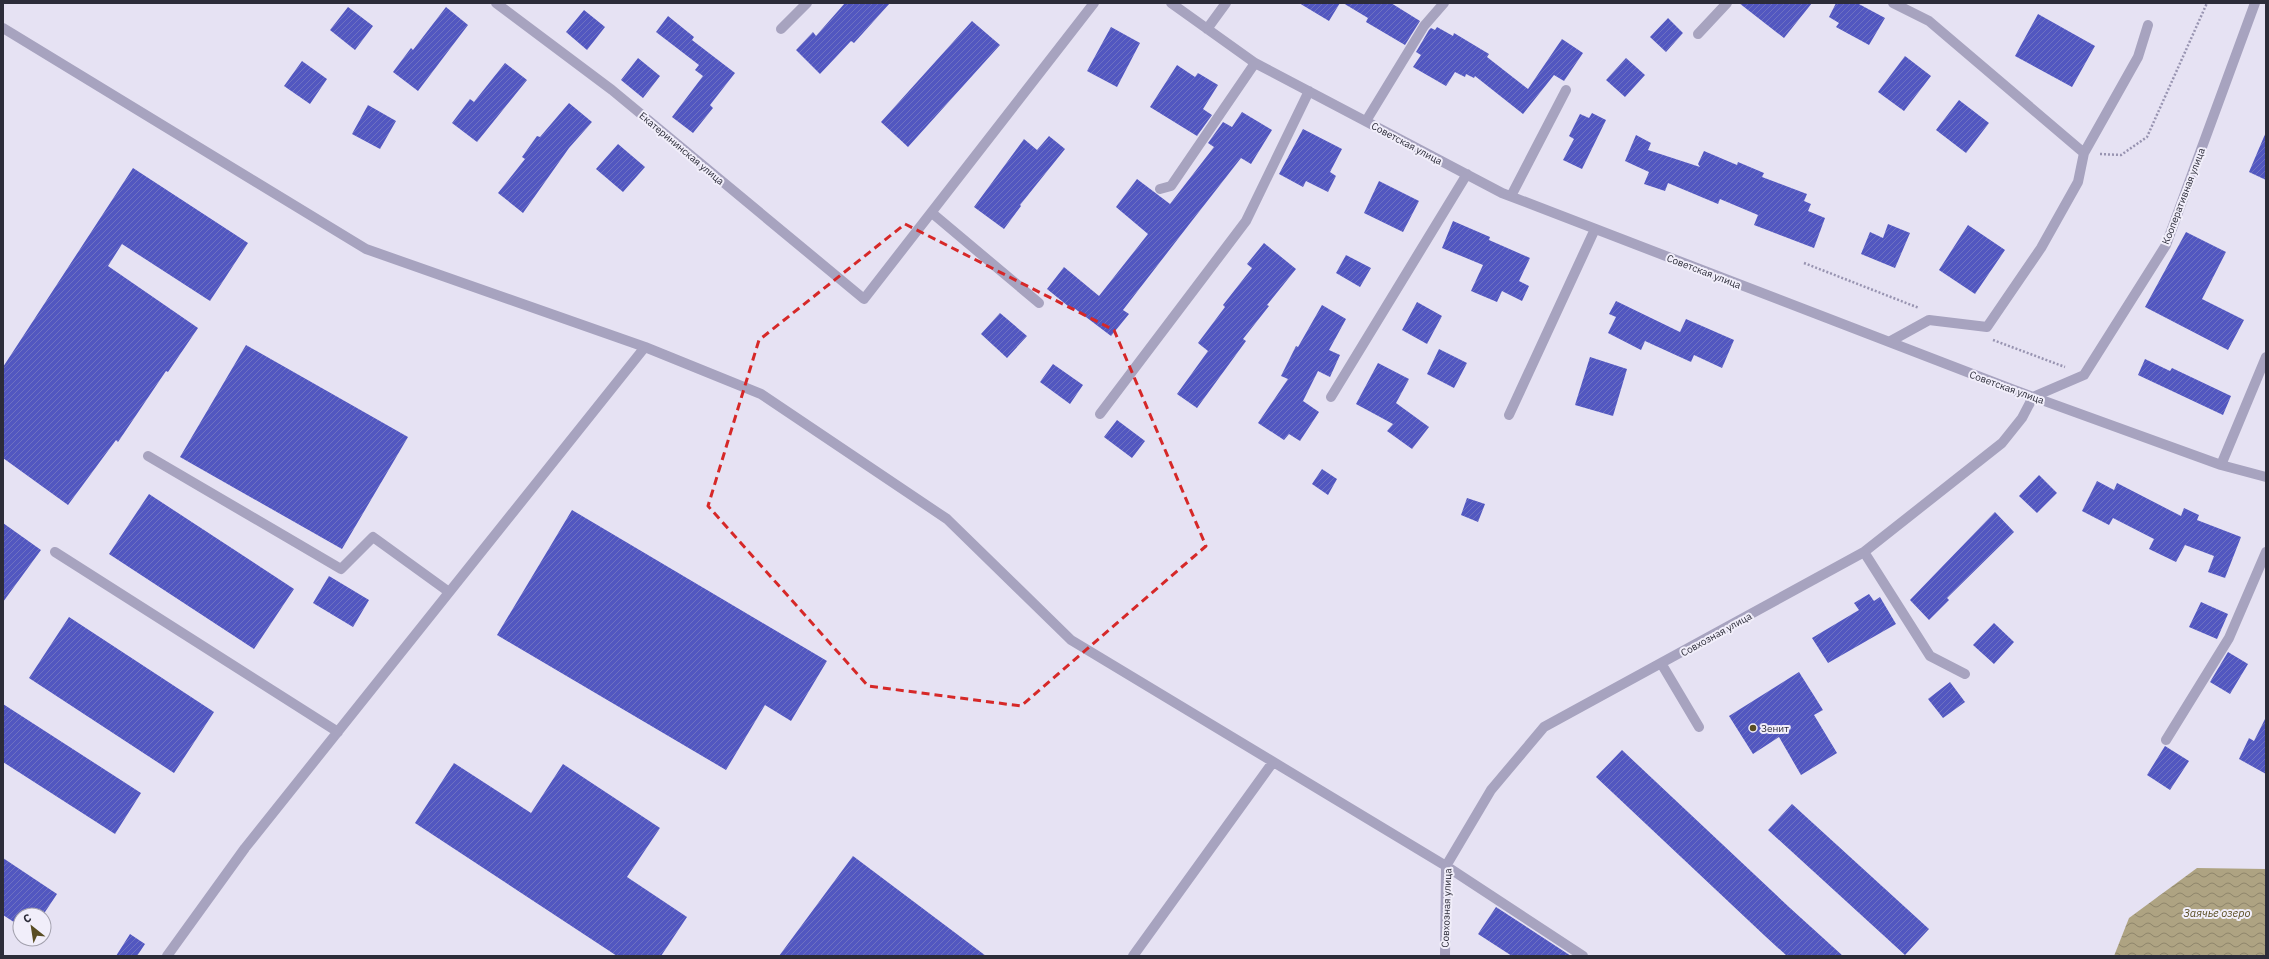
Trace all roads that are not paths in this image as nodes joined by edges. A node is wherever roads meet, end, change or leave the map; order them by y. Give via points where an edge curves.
1 (496, 3) edge
2 (807, 3) edge
3 (1094, 3) edge
4 (1171, 3) edge
5 (1226, 3) edge
6 (1444, 3) edge
7 (1727, 3) edge
8 (1893, 3) edge
9 (2255, 3) edge
10 (2148, 25) dead end
11 (3, 28) edge
12 (781, 29) dead end
13 (1207, 29) junction
14 (1698, 34) dead end
15 (1255, 63) junction
16 (1566, 90) dead end
17 (1309, 91) junction
18 (1366, 121) junction
19 (2084, 153) junction
20 (1467, 174) junction
21 (1160, 189) dead end
22 (1511, 196) junction
23 (932, 213) junction
24 (1595, 229) junction
25 (1039, 303) dead end
26 (1889, 342) junction
27 (644, 347) junction
28 (2266, 357) edge
29 (1331, 397) dead end
30 (2033, 397) junction
31 (1100, 414) dead end
32 (1509, 416) dead end
33 (148, 456) dead end
34 (2221, 464) junction
35 (2266, 477) edge
36 (55, 552) dead end
37 (1864, 552) junction
38 (2266, 552) edge
39 (449, 592) junction
40 (1662, 663) junction
41 (1965, 674) dead end
42 (1699, 727) dead end
43 (338, 732) junction
44 (2166, 740) dead end
45 (1273, 762) junction
46 (1446, 866) junction
47 (1443, 954) edge
48 (167, 956) edge
49 (1133, 956) edge
50 (1583, 956) edge

1 - 23 street, Екатерининская улица via 612,90 864,299
2 - 12 street
3 - 23 street
4 - 13 street, Советская улица
5 - 13 street
6 - 18 street via 1424,26
7 - 14 street
8 - 19 street via 1929,21
9 - 30 street, Кооперативная улица via 2166,245 2084,375
10 - 19 street via 2138,57
11 - 27 street via 366,249
13 - 15 street, Советская улица
15 - 17 street, Советская улица
15 - 21 street via 1171,186
16 - 22 street
17 - 18 street, Советская улица
17 - 31 street via 1246,221
18 - 20 street, Советская улица
19 - 26 street via 2078,182 2045,242 1987,327 1929,320
20 - 22 street, Советская улица
20 - 29 street
22 - 24 street, Советская улица
23 - 25 street
24 - 26 street, Советская улица
24 - 32 street
26 - 30 street, Советская улица
27 - 39 street
27 - 45 street via 761,394 946,520 1071,640
28 - 34 street
30 - 34 street, Советская улица
30 - 37 street, Совхозная улица via 2022,418 2002,443
33 - 39 street via 341,569 373,537
34 - 35 street, Советская улица
36 - 43 street
37 - 40 street, Совхозная улица
37 - 41 street via 1930,656
38 - 44 street via 2229,638
39 - 43 street
40 - 42 street
40 - 46 street, Совхозная улица via 1544,726 1491,790
43 - 48 street via 245,848
45 - 46 street
45 - 49 street
46 - 47 street, Совхозная улица
46 - 50 street

